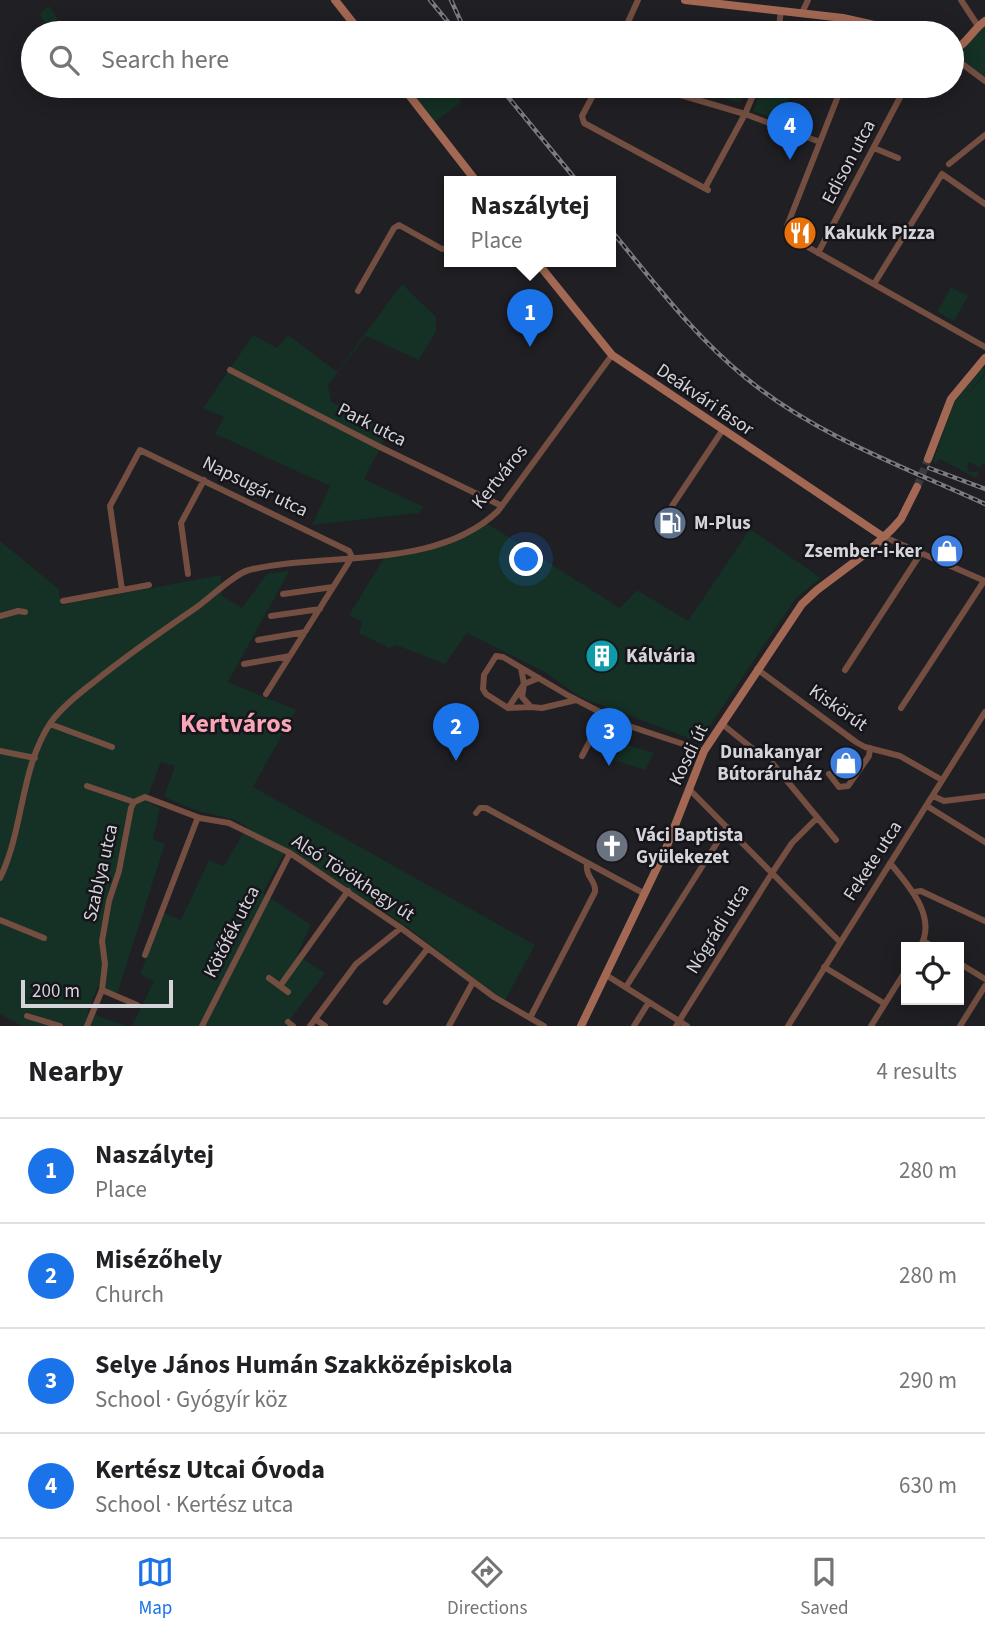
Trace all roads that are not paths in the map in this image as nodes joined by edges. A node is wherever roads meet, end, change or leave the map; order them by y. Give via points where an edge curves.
1 (335, 0) edge
2 (638, 0) edge
3 (685, 0) edge
4 (808, 0) edge
5 (961, 0) edge
6 (781, 11) junction
7 (802, 13) junction
8 (352, 21) edge
9 (628, 21) edge
10 (780, 21) edge
11 (841, 21) edge
12 (981, 23) edge
13 (964, 43) edge
14 (964, 65) edge
15 (985, 81) edge
16 (411, 98) edge
17 (592, 98) edge
18 (691, 98) edge
19 (752, 98) edge
20 (837, 98) edge
21 (900, 98) edge
22 (745, 114) junction
23 (985, 135) edge
24 (820, 142) junction
25 (874, 148) junction
26 (898, 158) dead end
27 (949, 164) dead end
28 (472, 176) edge
29 (985, 204) edge
30 (444, 247) edge
31 (818, 253) junction
32 (541, 267) edge
33 (874, 284) junction
34 (358, 291) dead end
35 (985, 347) edge
36 (612, 355) junction
37 (984, 360) edge
38 (230, 370) dead end
39 (722, 431) junction
40 (928, 459) tunnel mouth
41 (204, 480) junction
42 (917, 486) tunnel mouth
43 (502, 506) junction
44 (672, 506) dead end
45 (882, 536) junction
46 (921, 554) junction
47 (352, 556) junction
48 (188, 573) dead end
49 (985, 581) edge
50 (149, 584) dead end
51 (333, 587) junction
52 (122, 590) junction
53 (284, 594) dead end
54 (63, 601) dead end
55 (320, 609) junction
56 (25, 612) dead end
57 (0, 616) edge
58 (271, 616) dead end
59 (305, 632) junction
60 (258, 640) dead end
61 (290, 656) junction
62 (244, 664) dead end
63 (520, 667) junction
64 (757, 669) junction
65 (845, 670) dead end
66 (540, 678) junction
67 (524, 684) junction
68 (266, 694) dead end
69 (576, 700) junction
70 (531, 707) junction
71 (508, 708) junction
72 (901, 708) dead end
73 (985, 712) edge
74 (604, 715) junction
75 (50, 724) junction
76 (722, 724) junction
77 (112, 747) dead end
78 (870, 748) junction
79 (0, 751) edge
80 (704, 751) junction
81 (767, 755) dead end
82 (582, 756) dead end
83 (34, 758) junction
84 (773, 764) dead end
85 (829, 774) dead end
86 (942, 780) junction
87 (87, 786) dead end
88 (689, 789) junction
89 (933, 796) junction
90 (985, 796) edge
91 (132, 805) junction
92 (926, 806) junction
93 (476, 813) dead end
94 (198, 817) junction
95 (817, 818) junction
96 (727, 827) junction
97 (836, 840) dead end
98 (985, 842) edge
99 (290, 853) junction
100 (587, 863) junction
101 (890, 863) junction
102 (772, 873) junction
103 (0, 878) edge
104 (348, 891) junction
105 (915, 892) junction
106 (645, 894) junction
107 (0, 919) edge
108 (985, 921) edge
109 (401, 928) junction
110 (44, 938) dead end
111 (839, 942) junction
112 (922, 942) edge
113 (428, 948) junction
114 (145, 956) dead end
115 (964, 966) edge
116 (824, 967) junction
117 (606, 975) junction
118 (270, 978) dead end
119 (901, 978) edge
120 (985, 979) edge
121 (473, 982) junction
122 (280, 986) junction
123 (985, 986) edge
124 (625, 987) junction
125 (103, 990) junction
126 (288, 992) dead end
127 (386, 1002) dead end
128 (649, 1002) junction
129 (885, 1004) junction
130 (137, 1005) dead end
131 (27, 1016) dead end
132 (530, 1018) junction
133 (316, 1019) junction
134 (678, 1023) edge
135 (60, 1026) edge
136 (87, 1026) edge
137 (202, 1026) edge
138 (310, 1026) edge
139 (325, 1026) edge
140 (449, 1026) edge
141 (544, 1026) edge
142 (581, 1026) edge
143 (634, 1026) edge
144 (687, 1026) edge
145 (788, 1026) edge
146 (871, 1026) edge
147 (960, 1026) edge

1 - 8 street
2 - 9 street
3 - 6 street
4 - 7 street
5 - 12 street
6 - 7 street
6 - 10 street
7 - 11 street
12 - 13 street
14 - 15 street
16 - 28 street
17 - 22 street via 582,116 584,123 706,189
18 - 22 street
19 - 22 street
20 - 24 street
21 - 25 street, Edison utca
22 - 24 street
23 - 27 street
24 - 31 street via 787,226 792,238
25 - 26 street
25 - 31 street, Edison utca
29 - 33 street via 942,174
30 - 34 street via 399,225
31 - 33 street
32 - 36 street, Deákvári fasor
33 - 35 street
36 - 39 street, Deákvári fasor
36 - 43 street, Kertváros
37 - 40 street via 951,399
38 - 43 street, Park utca
39 - 44 street
39 - 45 street, Deákvári fasor
41 - 47 street, Napsugár utca
41 - 48 street via 181,523
41 - 52 street, Napsugár utca via 140,450 110,506
42 - 45 street, Kosdi út via 901,519
43 - 47 street, Kertváros via 487,521 443,543 400,554
45 - 46 street
45 - 64 street, Kosdi út via 802,604
46 - 49 street
46 - 65 street
47 - 51 street
47 - 75 street, Kertváros via 245,571 103,674
49 - 72 street
50 - 52 street
51 - 53 street
51 - 55 street
52 - 54 street
55 - 58 street
55 - 59 street
56 - 57 street
59 - 60 street
59 - 61 street
61 - 62 street
61 - 68 street
63 - 66 street
63 - 67 street
63 - 71 street via 496,656 484,675 486,694
64 - 76 street, Kosdi út
64 - 78 street, Kiskörút via 845,735
66 - 67 street
66 - 69 street
67 - 70 street via 522,697
67 - 71 street
69 - 70 street
69 - 74 street
70 - 71 street
73 - 86 street, Fekete utca
74 - 80 street
74 - 82 street
75 - 77 street
75 - 83 street
76 - 80 street, Kosdi út
76 - 81 street via 763,757
78 - 85 street via 848,786 839,787
78 - 86 street, Kiskörút via 900,756
79 - 83 street
80 - 88 street, Kosdi út
83 - 103 street via 12,849
84 - 95 street
86 - 89 street, Fekete utca
87 - 91 street, Alsó Törökhegy út
88 - 96 street
88 - 106 street, Kosdi út
89 - 90 street via 944,802
89 - 92 street, Fekete utca
91 - 94 street, Alsó Törökhegy út via 139,798 152,798
91 - 125 street, Szablya utca via 102,941
92 - 98 street
92 - 101 street, Fekete utca
93 - 100 street via 486,808
94 - 99 street, Alsó Törökhegy út via 229,823
94 - 114 street
95 - 97 street
95 - 102 street, Nógrádi utca via 792,843
96 - 102 street
96 - 124 street
99 - 104 street, Alsó Törökhegy út
99 - 137 street, Kötőfék utca
100 - 106 street
100 - 132 street via 595,892
101 - 105 street
101 - 111 street, Fekete utca
102 - 111 street
102 - 134 street, Nógrádi utca
104 - 109 street, Alsó Törökhegy út
104 - 122 street
105 - 108 street
105 - 112 street via 924,919
106 - 117 street, Kosdi út
107 - 110 street
109 - 113 street, Alsó Törökhegy út
109 - 133 street via 355,964
111 - 116 street, Fekete utca
113 - 121 street, Alsó Törökhegy út
113 - 127 street
115 - 120 street
116 - 129 street
116 - 145 street, Fekete utca
117 - 124 street
117 - 142 street, Kosdi út
118 - 122 street
119 - 129 street
121 - 132 street, Alsó Törökhegy út
121 - 140 street
122 - 126 street
123 - 147 street
124 - 128 street
125 - 130 street
125 - 136 street, Szablya utca
128 - 134 street
128 - 143 street
129 - 146 street
131 - 135 street
132 - 141 street, Alsó Törökhegy út
133 - 138 street
133 - 139 street
134 - 144 street

